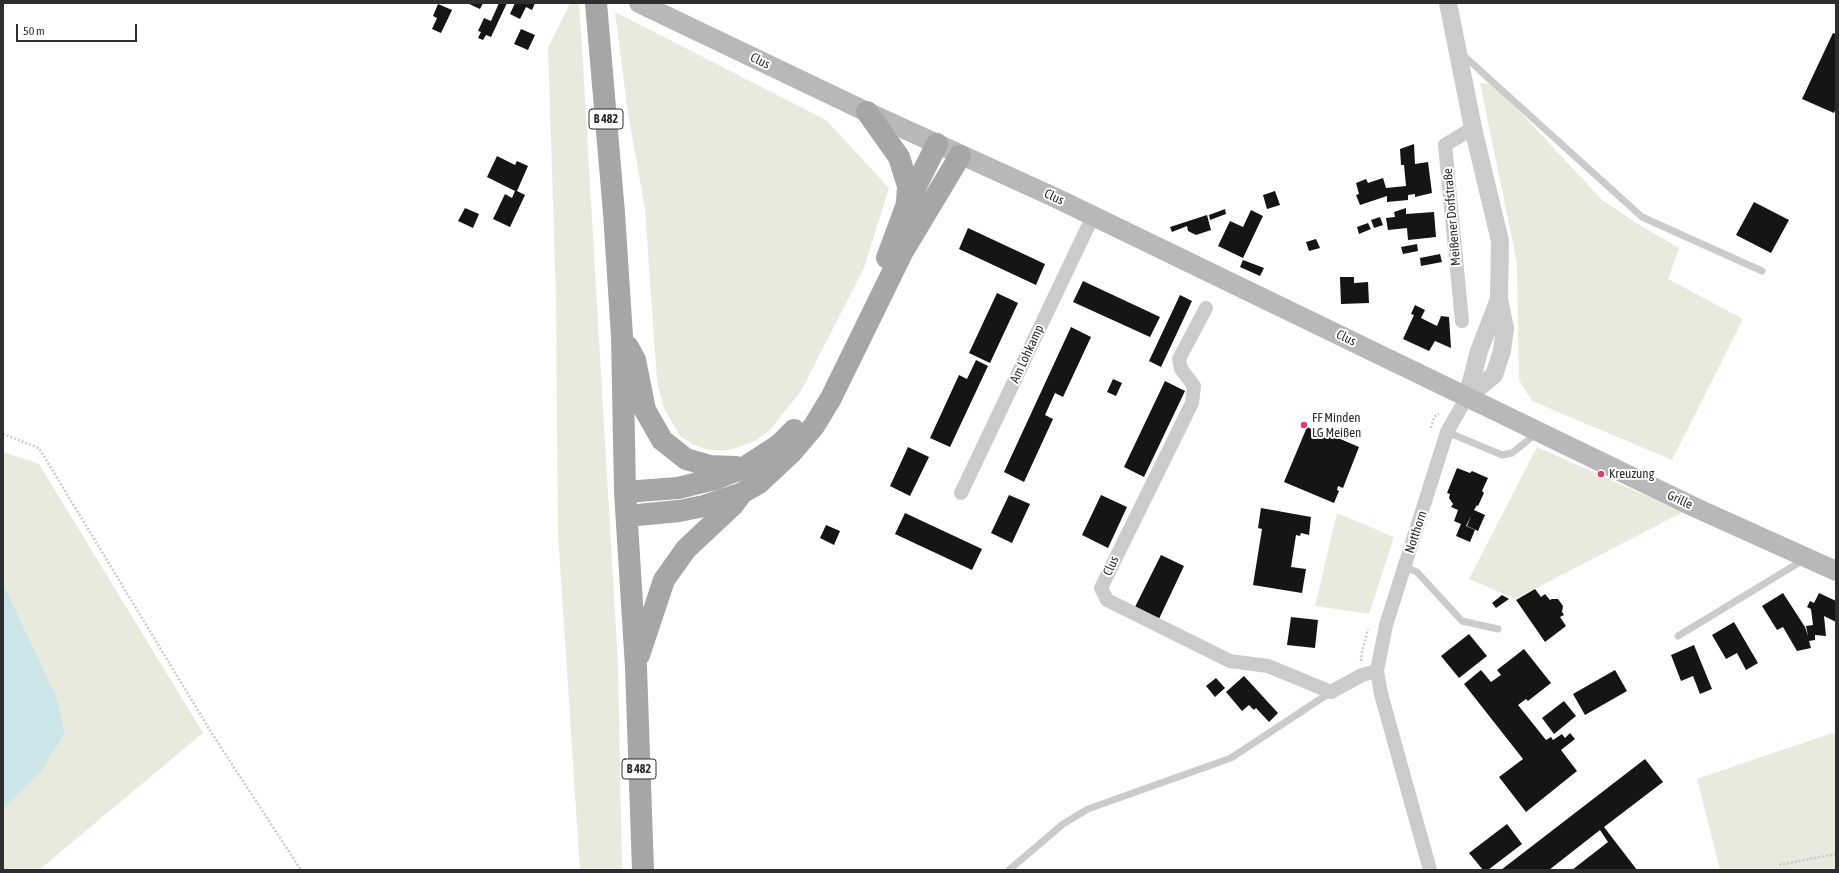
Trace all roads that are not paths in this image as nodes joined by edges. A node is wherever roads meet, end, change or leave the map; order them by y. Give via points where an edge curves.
1 (596, 3) edge
2 (639, 3) edge
3 (1448, 3) edge
4 (1457, 50) junction
5 (866, 112) junction
6 (1473, 128) junction
7 (937, 144) junction
8 (960, 156) junction
9 (907, 204) junction
10 (1093, 216) junction
11 (1762, 271) dead end
12 (1206, 308) dead end
13 (1462, 321) dead end
14 (622, 336) junction
15 (1467, 397) junction
16 (1540, 431) junction
17 (1447, 432) junction
18 (745, 467) junction
19 (625, 492) junction
20 (961, 493) dead end
21 (740, 494) junction
22 (627, 516) junction
23 (1807, 558) junction
24 (1405, 567) junction
25 (1836, 571) edge
26 (1498, 630) dead end
27 (1678, 636) dead end
28 (636, 668) junction
29 (1377, 671) junction
30 (1331, 692) junction
31 (643, 870) edge
32 (1010, 870) edge
33 (1430, 870) edge

1 - 14 main road, B 482
2 - 5 main road, Clus
3 - 4 street
4 - 6 street
4 - 11 lane via 1642,217
5 - 7 main road, Clus
5 - 9 main road via 899,157 908,186
6 - 13 street, Meißener Dorfstraße via 1445,145
6 - 15 street via 1500,241 1499,299 1479,351
7 - 8 main road, Clus
7 - 9 main road
8 - 10 main road, Clus
8 - 21 main road via 904,251 831,398 814,426 791,453 759,483
9 - 18 main road via 892,248 837,366 821,394 801,423 779,445
10 - 15 main road, Clus
10 - 20 street, Am Lohkamp
12 - 30 street, Clus via 1179,359 1181,368 1194,386 1192,403 1101,588 1107,600 1230,662 1268,666
14 - 18 main road via 635,360 645,410 662,440 686,459 710,466
14 - 19 main road, B 482
15 - 16 main road, Grille
15 - 17 street, Notthorn
16 - 17 lane via 1512,453 1502,456
16 - 23 main road, Grille via 1694,507
17 - 24 street, Notthorn
18 - 19 main road via 678,488
19 - 22 main road, B 482
21 - 22 main road via 685,510
21 - 28 main road via 733,505 686,549 664,580
22 - 28 main road, B 482
23 - 25 main road, Grille
23 - 27 lane
24 - 26 lane via 1417,572 1462,621
24 - 29 street, Notthorn via 1386,625
28 - 31 main road, B 482
29 - 30 street via 1362,675
29 - 33 street, Notthorn via 1381,694
30 - 32 lane via 1231,758 1088,809 1063,824

